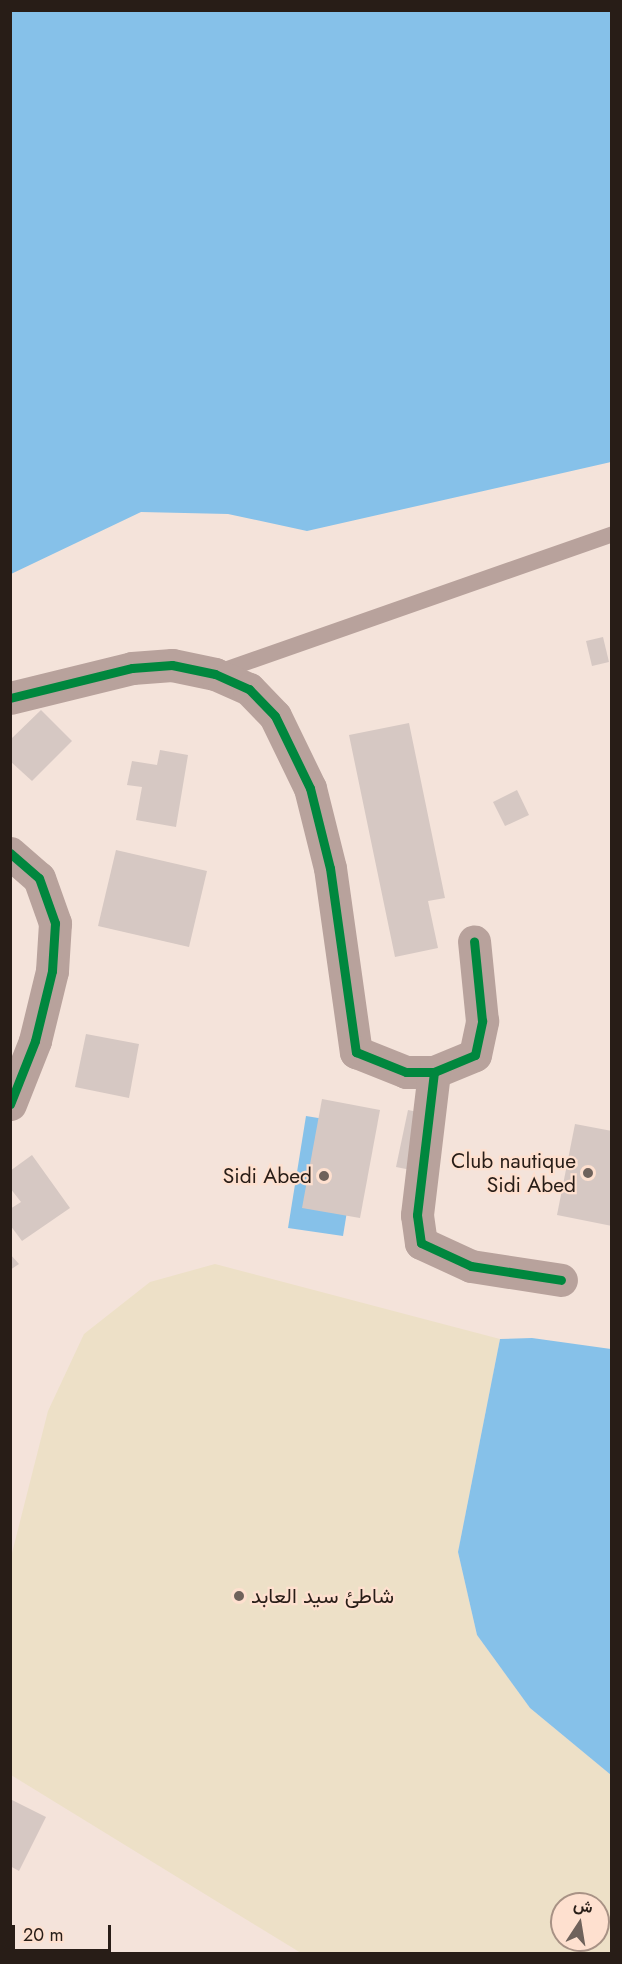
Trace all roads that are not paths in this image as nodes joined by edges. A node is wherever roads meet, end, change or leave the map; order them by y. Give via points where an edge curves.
1 (612, 534) edge
2 (215, 674) junction
3 (10, 698) edge
4 (10, 853) edge
5 (474, 941) dead end
6 (434, 1072) junction
7 (10, 1104) edge
8 (561, 1280) dead end

1 - 2 lane
2 - 3 street via 172,665 132,668
2 - 6 street via 249,689 275,716 306,778 330,868 356,1052 406,1072
4 - 7 street via 39,878 55,923 45,1001
5 - 6 street via 481,1040 475,1055 461,1065
6 - 8 street via 417,1215 421,1243 471,1266

